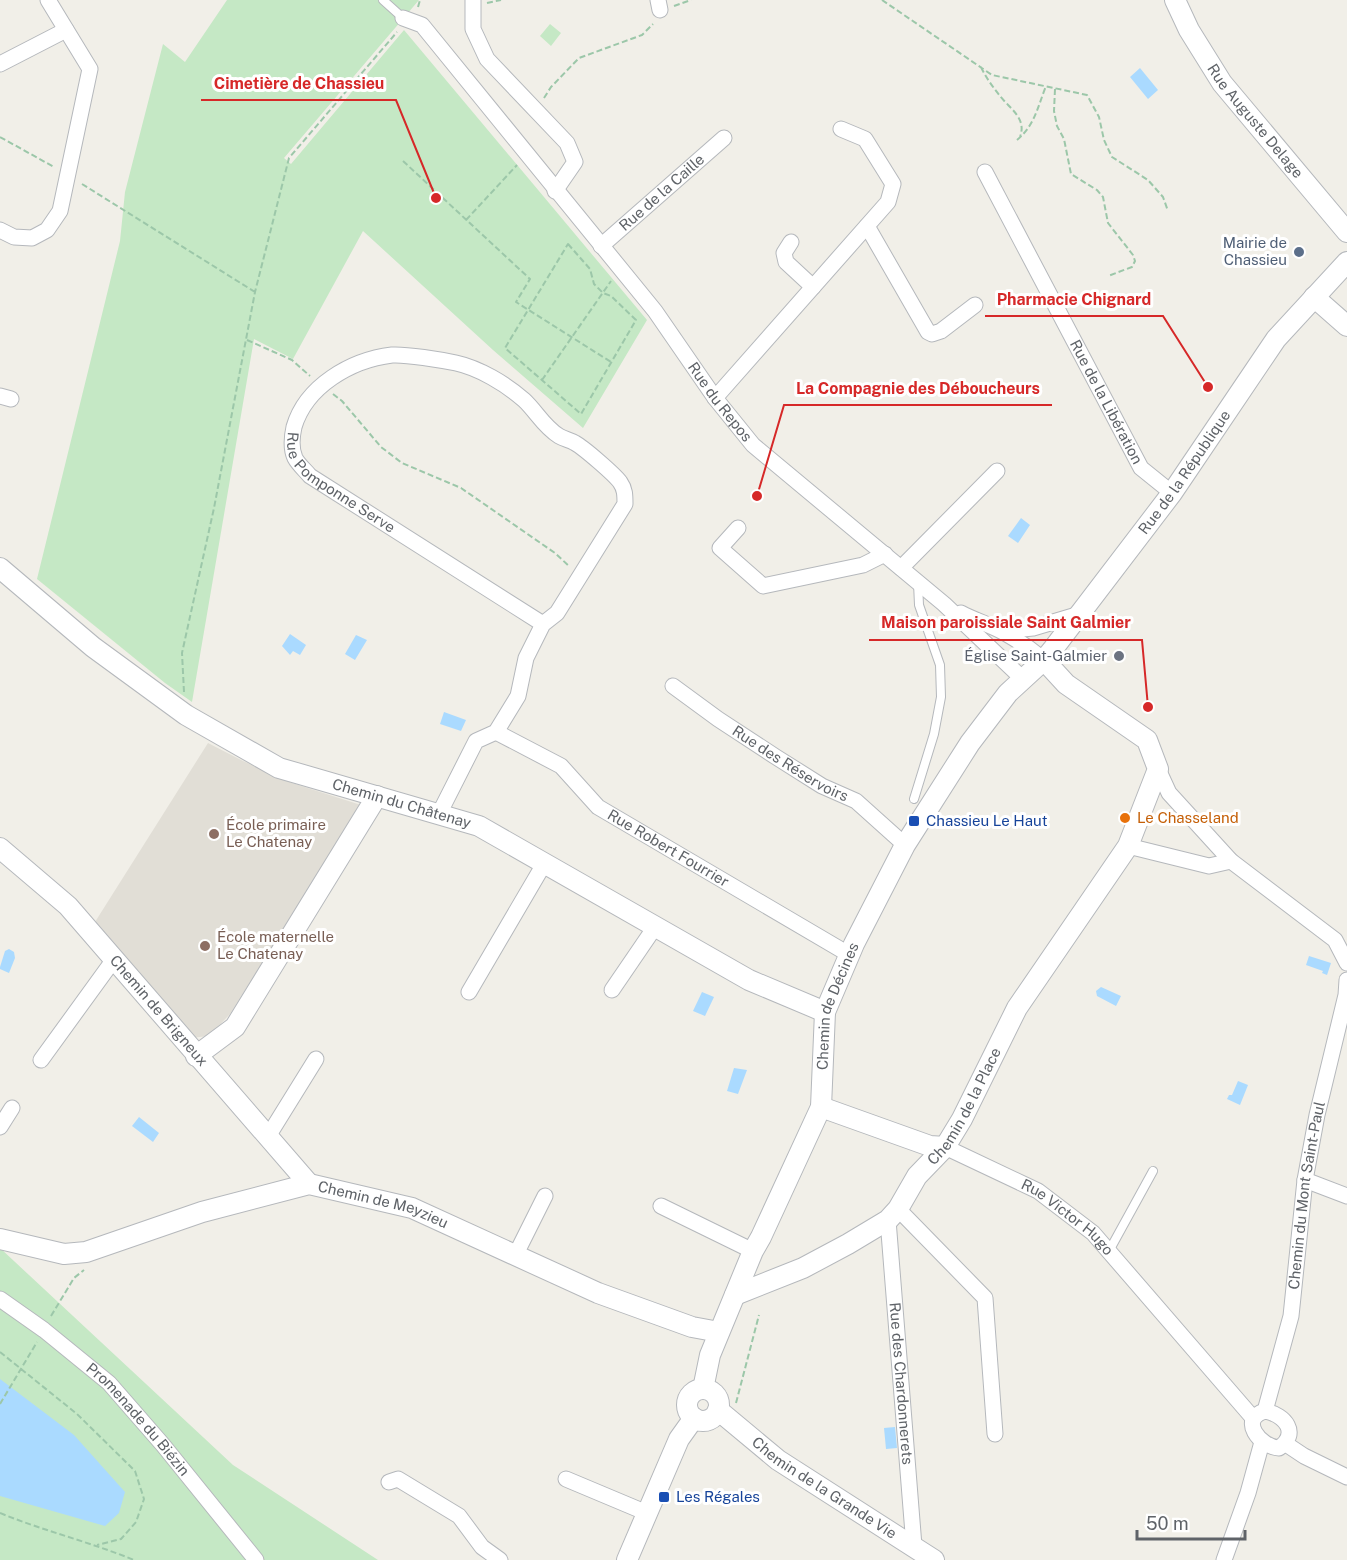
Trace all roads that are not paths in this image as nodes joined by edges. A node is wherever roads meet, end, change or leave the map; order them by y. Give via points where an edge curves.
1 (48, 0) edge
2 (383, 0) edge
3 (473, 0) edge
4 (1175, 0) edge
5 (406, 19) joint
6 (66, 30) junction
7 (0, 64) edge
8 (841, 129) dead end
9 (724, 138) dead end
10 (985, 172) dead end
11 (555, 191) junction
12 (867, 226) junction
13 (0, 230) edge
14 (1347, 232) edge
15 (791, 242) dead end
16 (601, 246) junction
17 (1347, 262) edge
18 (813, 286) junction
19 (1314, 297) junction
20 (975, 305) dead end
21 (1347, 326) edge
22 (715, 398) junction
23 (997, 471) dead end
24 (1173, 493) junction
25 (738, 528) dead end
26 (885, 554) junction
27 (0, 568) edge
28 (901, 568) junction
29 (918, 582) junction
30 (944, 604) junction
31 (1080, 614) junction
32 (543, 624) junction
33 (1002, 632) junction
34 (1044, 660) junction
35 (1023, 679) junction
36 (1066, 684) junction
37 (673, 686) dead end
38 (496, 732) junction
39 (1158, 769) junction
40 (377, 796) junction
41 (914, 799) dead end
42 (439, 814) junction
43 (905, 845) junction
44 (1128, 846) junction
45 (0, 848) edge
46 (1231, 861) junction
47 (544, 864) junction
48 (655, 927) junction
49 (850, 955) junction
50 (115, 958) junction
51 (1347, 963) edge
52 (1347, 980) edge
53 (612, 990) dead end
54 (469, 992) dead end
55 (825, 1012) junction
56 (196, 1056) junction
57 (316, 1059) dead end
58 (41, 1060) dead end
59 (821, 1107) junction
60 (12, 1108) dead end
61 (0, 1127) edge
62 (267, 1138) junction
63 (945, 1146) junction
64 (1152, 1172) dead end
65 (1305, 1179) junction
66 (309, 1184) junction
67 (545, 1196) dead end
68 (1347, 1196) edge
69 (661, 1206) dead end
70 (893, 1214) junction
71 (0, 1239) edge
72 (757, 1244) junction
73 (1109, 1251) junction
74 (516, 1254) junction
75 (774, 1278) junction
76 (735, 1295) junction
77 (0, 1299) edge
78 (719, 1332) junction
79 (703, 1389) junction
80 (724, 1415) junction
81 (1259, 1415) junction
82 (694, 1418) junction
83 (995, 1434) dead end
84 (1262, 1442) junction
85 (1286, 1444) junction
86 (1347, 1477) edge
87 (566, 1479) dead end
88 (389, 1482) dead end
89 (647, 1513) junction
90 (914, 1546) junction
91 (256, 1560) edge
92 (500, 1560) edge
93 (627, 1560) edge
94 (934, 1560) edge
95 (1224, 1560) edge

1 - 6 street
2 - 5 lane
3 - 11 street via 473,29 487,59 567,143 575,162
4 - 14 street, Rue Auguste Delage via 1222,83
5 - 11 street, Rue du Repos via 422,25
6 - 7 street
6 - 13 street via 90,69 60,211 47,230 32,238 14,237
8 - 12 street via 865,139 893,184 888,202
9 - 16 street, Rue de la Caille
10 - 24 street, Rue de la Libération via 1141,468
11 - 16 street, Rue du Repos
12 - 18 street
12 - 20 street via 928,332 941,332
15 - 18 street via 784,253 786,262
16 - 22 street, Rue du Repos via 655,311
17 - 19 street, Rue de la République
18 - 22 street
19 - 21 street
19 - 24 street, Rue de la République via 1276,339
22 - 26 street, Rue du Repos via 753,445
23 - 28 street
24 - 31 street, Rue de la République
25 - 26 street via 720,548 763,586 863,565
26 - 28 street, Rue du Repos
27 - 40 street, Chemin du Châtenay via 93,647 186,716 279,768
28 - 29 street, Rue du Repos
29 - 30 street, Rue du Repos
29 - 41 lane via 920,605 940,665 941,697
30 - 33 street, Rue du Repos
30 - 35 street, Rue du Repos
31 - 33 street, Rue du Repos via 1034,628
31 - 34 street, Rue de la République
32 - 32 street, Rue Pomponne Serve via 557,613 625,504 626,493 620,481 577,444 558,436 525,401 481,372 457,363 395,355 354,366 309,397 298,413 291,436 295,458 310,476
32 - 38 street, Rue Pomponne Serve via 526,658 518,696
33 - 34 street, Rue du Repos
34 - 35 street, Chemin de Décines
34 - 36 street
35 - 36 street via 1043,676
35 - 43 street, Chemin de Décines via 970,743
36 - 39 street via 1147,740
37 - 43 street, Rue des Réservoirs via 822,786 856,801
38 - 42 street, Rue Pomponne Serve via 476,741
38 - 49 street, Rue Robert Fourrier via 561,766 598,807
39 - 44 street, Chemin de la Place
39 - 46 street via 1169,793
40 - 42 street, Chemin du Châtenay
40 - 56 street via 234,1027
42 - 47 street, Chemin du Châtenay via 479,826
43 - 49 street, Chemin de Décines
44 - 46 street via 1209,866
44 - 63 street, Chemin de la Place via 1017,1008
45 - 50 street, Chemin de Brigneux via 68,906
46 - 51 street via 1335,940
47 - 48 street, Chemin du Châtenay
47 - 54 street
48 - 53 street
48 - 55 street, Chemin du Châtenay via 749,980
49 - 55 street, Chemin de Décines
50 - 56 street, Chemin de Brigneux
50 - 58 street
52 - 65 street, Chemin du Mont Saint-Paul
55 - 59 street, Chemin de Décines
56 - 62 street, Chemin de Brigneux
57 - 62 street
59 - 63 street, Rue Victor Hugo via 930,1146
59 - 72 street, Chemin de Décines
60 - 61 street
62 - 66 street, Chemin de Brigneux
63 - 70 street, Chemin de la Place via 917,1176
63 - 73 street, Rue Victor Hugo via 1038,1191 1093,1233
64 - 73 lane
65 - 68 street
65 - 81 street, Chemin du Mont Saint-Paul via 1291,1316
66 - 71 street, Chemin de Meyzieu via 202,1212 86,1252 64,1254
66 - 74 street, Chemin de Meyzieu via 412,1208
67 - 74 street
69 - 72 street
70 - 75 street, Chemin de la Place via 848,1244 803,1268
70 - 83 street via 985,1298
70 - 90 street, Rue des Chardonnerets
72 - 75 street
72 - 76 street, Chemin de Décines
73 - 81 street, Rue Victor Hugo
74 - 78 street, Chemin de Meyzieu via 635,1308 692,1328
75 - 76 street, Chemin de la Place
76 - 78 street, Chemin de Décines
77 - 91 street, Promenade du Biézin via 108,1383
78 - 79 street, Chemin de Décines
79 - 80 street via 716,1395
79 - 82 street via 693,1392 687,1400
80 - 82 street via 708,1420
80 - 90 street, Chemin de la Grande Vie via 778,1460
81 - 84 street via 1253,1428
81 - 85 street via 1274,1413 1288,1427 1290,1436
82 - 89 street via 679,1439
84 - 85 street via 1272,1448
84 - 95 street
85 - 86 street
87 - 89 street
88 - 92 street via 398,1479 459,1516 482,1547
89 - 93 street
90 - 94 street, Chemin de la Grande Vie

